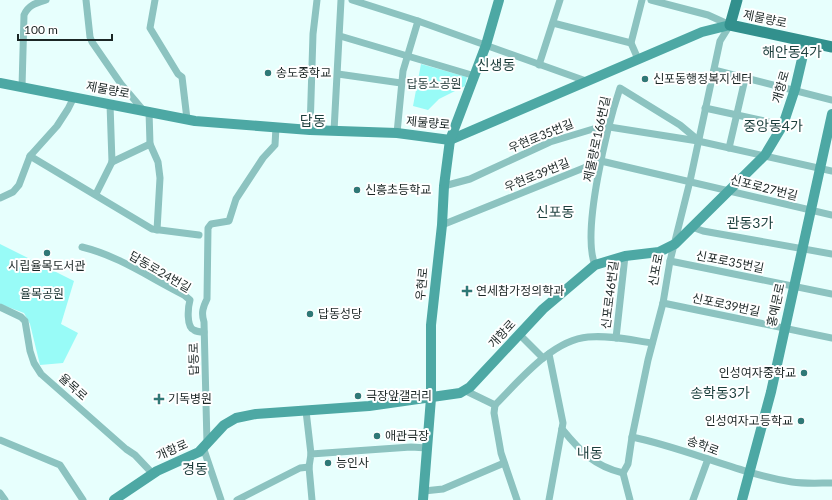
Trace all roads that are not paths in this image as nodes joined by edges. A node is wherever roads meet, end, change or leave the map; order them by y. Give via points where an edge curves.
1 (46, 0) edge
2 (86, 0) edge
3 (155, 0) edge
4 (317, 0) edge
5 (341, 0) edge
6 (352, 0) edge
7 (499, 0) edge
8 (560, 0) edge
9 (642, 0) edge
10 (651, 0) edge
11 (737, 0) edge
12 (418, 20) junction
13 (553, 22) junction
14 (730, 25) junction
15 (340, 36) junction
16 (631, 42) junction
17 (806, 42) junction
18 (486, 45) junction
19 (832, 47) edge
20 (408, 56) junction
21 (638, 59) junction
22 (539, 65) junction
23 (714, 70) junction
24 (338, 74) junction
25 (475, 76) junction
26 (745, 79) junction
27 (586, 81) junction
28 (0, 82) edge
29 (401, 83) junction
30 (22, 87) junction
31 (795, 89) junction
32 (74, 97) junction
33 (832, 100) edge
34 (110, 104) junction
35 (705, 108) junction
36 (146, 111) junction
37 (832, 114) edge
38 (737, 115) junction
39 (187, 119) junction
40 (783, 125) junction
41 (276, 127) junction
42 (608, 127) junction
43 (310, 130) junction
44 (334, 131) junction
45 (397, 133) junction
46 (450, 140) junction
47 (698, 141) junction
48 (150, 144) junction
49 (729, 148) junction
50 (765, 155) junction
51 (30, 156) junction
52 (601, 161) junction
53 (110, 165) junction
54 (821, 168) junction
55 (832, 171) edge
56 (690, 181) junction
57 (444, 186) junction
58 (728, 190) junction
59 (96, 194) junction
60 (0, 198) edge
61 (812, 212) junction
62 (832, 215) edge
63 (442, 225) junction
64 (692, 227) junction
65 (157, 230) junction
66 (199, 235) dead end
67 (674, 244) junction
68 (82, 247) dead end
69 (803, 249) junction
70 (832, 254) edge
71 (625, 256) junction
72 (670, 261) junction
73 (595, 265) junction
74 (793, 286) junction
75 (832, 294) edge
76 (663, 303) junction
77 (0, 307) edge
78 (784, 328) junction
79 (204, 332) junction
80 (519, 334) junction
81 (616, 338) junction
82 (832, 338) edge
83 (652, 343) junction
84 (546, 356) junction
85 (464, 390) junction
86 (431, 398) junction
87 (495, 405) junction
88 (306, 411) junction
89 (562, 429) junction
90 (632, 437) junction
91 (0, 440) edge
92 (205, 446) junction
93 (428, 448) junction
94 (311, 454) junction
95 (708, 459) junction
96 (504, 463) junction
97 (309, 467) junction
98 (751, 471) junction
99 (623, 473) junction
100 (153, 474) junction
101 (832, 483) edge
102 (0, 493) edge
103 (424, 496) edge
104 (5, 500) edge
105 (83, 500) edge
106 (114, 500) edge
107 (221, 500) edge
108 (237, 500) edge
109 (312, 500) edge
110 (517, 500) edge
111 (549, 500) edge
112 (630, 500) edge
113 (693, 500) edge
114 (742, 500) edge

1 - 30 street via 26,9 24,15
2 - 36 street via 92,42 121,84
3 - 39 street via 150,28 182,77
4 - 43 street
5 - 15 street
6 - 12 street
7 - 18 street, 우현로
8 - 13 street
9 - 16 street
10 - 14 street via 708,15
11 - 14 main road, 신포로
12 - 18 street
12 - 20 street
13 - 16 street
13 - 22 street
14 - 17 main road, 제물량로
14 - 21 street, 제물량로 via 702,32
14 - 23 street, 신포로 via 720,41
15 - 20 street
15 - 24 street
16 - 21 street
17 - 19 main road, 제물량로
17 - 31 street, 개항로
18 - 22 street
18 - 25 street, 우현로
20 - 25 street
20 - 29 street
21 - 27 street, 제물량로
22 - 27 street
23 - 26 street
23 - 35 street, 신포로
24 - 29 street
24 - 44 street
25 - 46 street, 우현로
26 - 31 street
26 - 38 street
27 - 46 street, 제물량로
28 - 30 street, 제물량로
29 - 45 street
30 - 32 street, 제물량로
31 - 33 street
31 - 40 street, 개항로
32 - 34 street, 제물량로
32 - 51 street via 57,126
34 - 36 street, 제물량로
34 - 53 street
35 - 38 street
35 - 47 street, 신포로
36 - 39 street, 제물량로
36 - 48 street
37 - 54 street, 홍예문로
38 - 40 street
38 - 49 street
39 - 41 street, 제물량로
40 - 50 street, 개항로
41 - 43 street, 제물량로
41 - 79 street, 답동로 via 275,145 263,158 236,199 229,222 211,224 208,228 206,299 202,309
42 - 47 street, 우현로35번길
42 - 47 street, 제물량로166번길 via 620,88 680,125
42 - 52 street, 제물량로166번길
42 - 57 street, 우현로35번길 via 594,128 555,140 470,179
43 - 44 street, 제물량로
44 - 45 street, 제물량로
45 - 46 street, 제물량로
46 - 57 street, 우현로
47 - 49 street, 우현로35번길
47 - 56 street, 신포로
48 - 53 street
48 - 65 street via 158,162 160,178
49 - 50 street, 우현로35번길
50 - 54 street, 우현로35번길
50 - 58 street, 개항로
51 - 59 street
51 - 60 street via 19,185 13,192
52 - 56 street
52 - 63 street, 우현로39번길
52 - 73 street, 제물량로166번길 via 591,239
53 - 59 street
54 - 55 street, 우현로35번길
54 - 61 street, 홍예문로
56 - 58 street, 신포로27번길
56 - 67 street, 신포로
57 - 63 street, 우현로
58 - 61 street, 신포로27번길
58 - 64 street, 개항로
59 - 65 street
61 - 62 street, 신포로27번길
61 - 69 street, 홍예문로
63 - 86 street, 우현로 via 431,325
64 - 67 street, 개항로
64 - 69 street
65 - 66 street
67 - 71 street, 개항로 via 659,252
67 - 72 street, 신포로
68 - 79 street, 답동로24번길 via 130,265 184,295 190,300 190,326 195,331
69 - 70 street
69 - 74 street, 홍예문로
71 - 73 street, 개항로
71 - 81 street, 신포로46번길
72 - 74 street, 신포로35번길
72 - 76 street, 신포로
73 - 80 street, 개항로 via 542,309
74 - 75 street, 신포로35번길
74 - 78 street, 홍예문로
76 - 78 street, 신포로39번길
76 - 83 street, 신포로
77 - 100 street, 율목로 via 25,321 30,351 34,364 41,374 135,455
78 - 82 street, 신포로39번길
78 - 98 street, 홍예문로
79 - 92 street, 답동로
80 - 84 street
80 - 85 street, 개항로 via 470,388
81 - 83 street, 신포로46번길
81 - 84 street, 신포로46번길 via 576,339
83 - 90 street, 신포로
84 - 87 street, 신포로46번길
84 - 89 street via 561,412
85 - 86 street, 개항로
85 - 87 street
86 - 88 street, 개항로
86 - 93 street, 우현로
87 - 96 street via 494,413
88 - 92 street, 개항로 via 236,418 224,425
88 - 94 street
89 - 99 street via 574,444 600,466
89 - 111 street
90 - 95 street, 송학로 via 658,442
90 - 99 street via 628,464
91 - 105 street via 60,465
92 - 100 street, 개항로 via 199,452
92 - 107 street, 답동로
93 - 94 street
93 - 103 street, 우현로
94 - 97 street
95 - 98 street, 송학로
95 - 113 street
96 - 103 street
96 - 110 street
97 - 108 street via 300,468
97 - 109 street
98 - 101 street, 송학로 via 794,482
98 - 114 street, 홍예문로
99 - 112 street
100 - 106 street, 개항로
102 - 104 street

